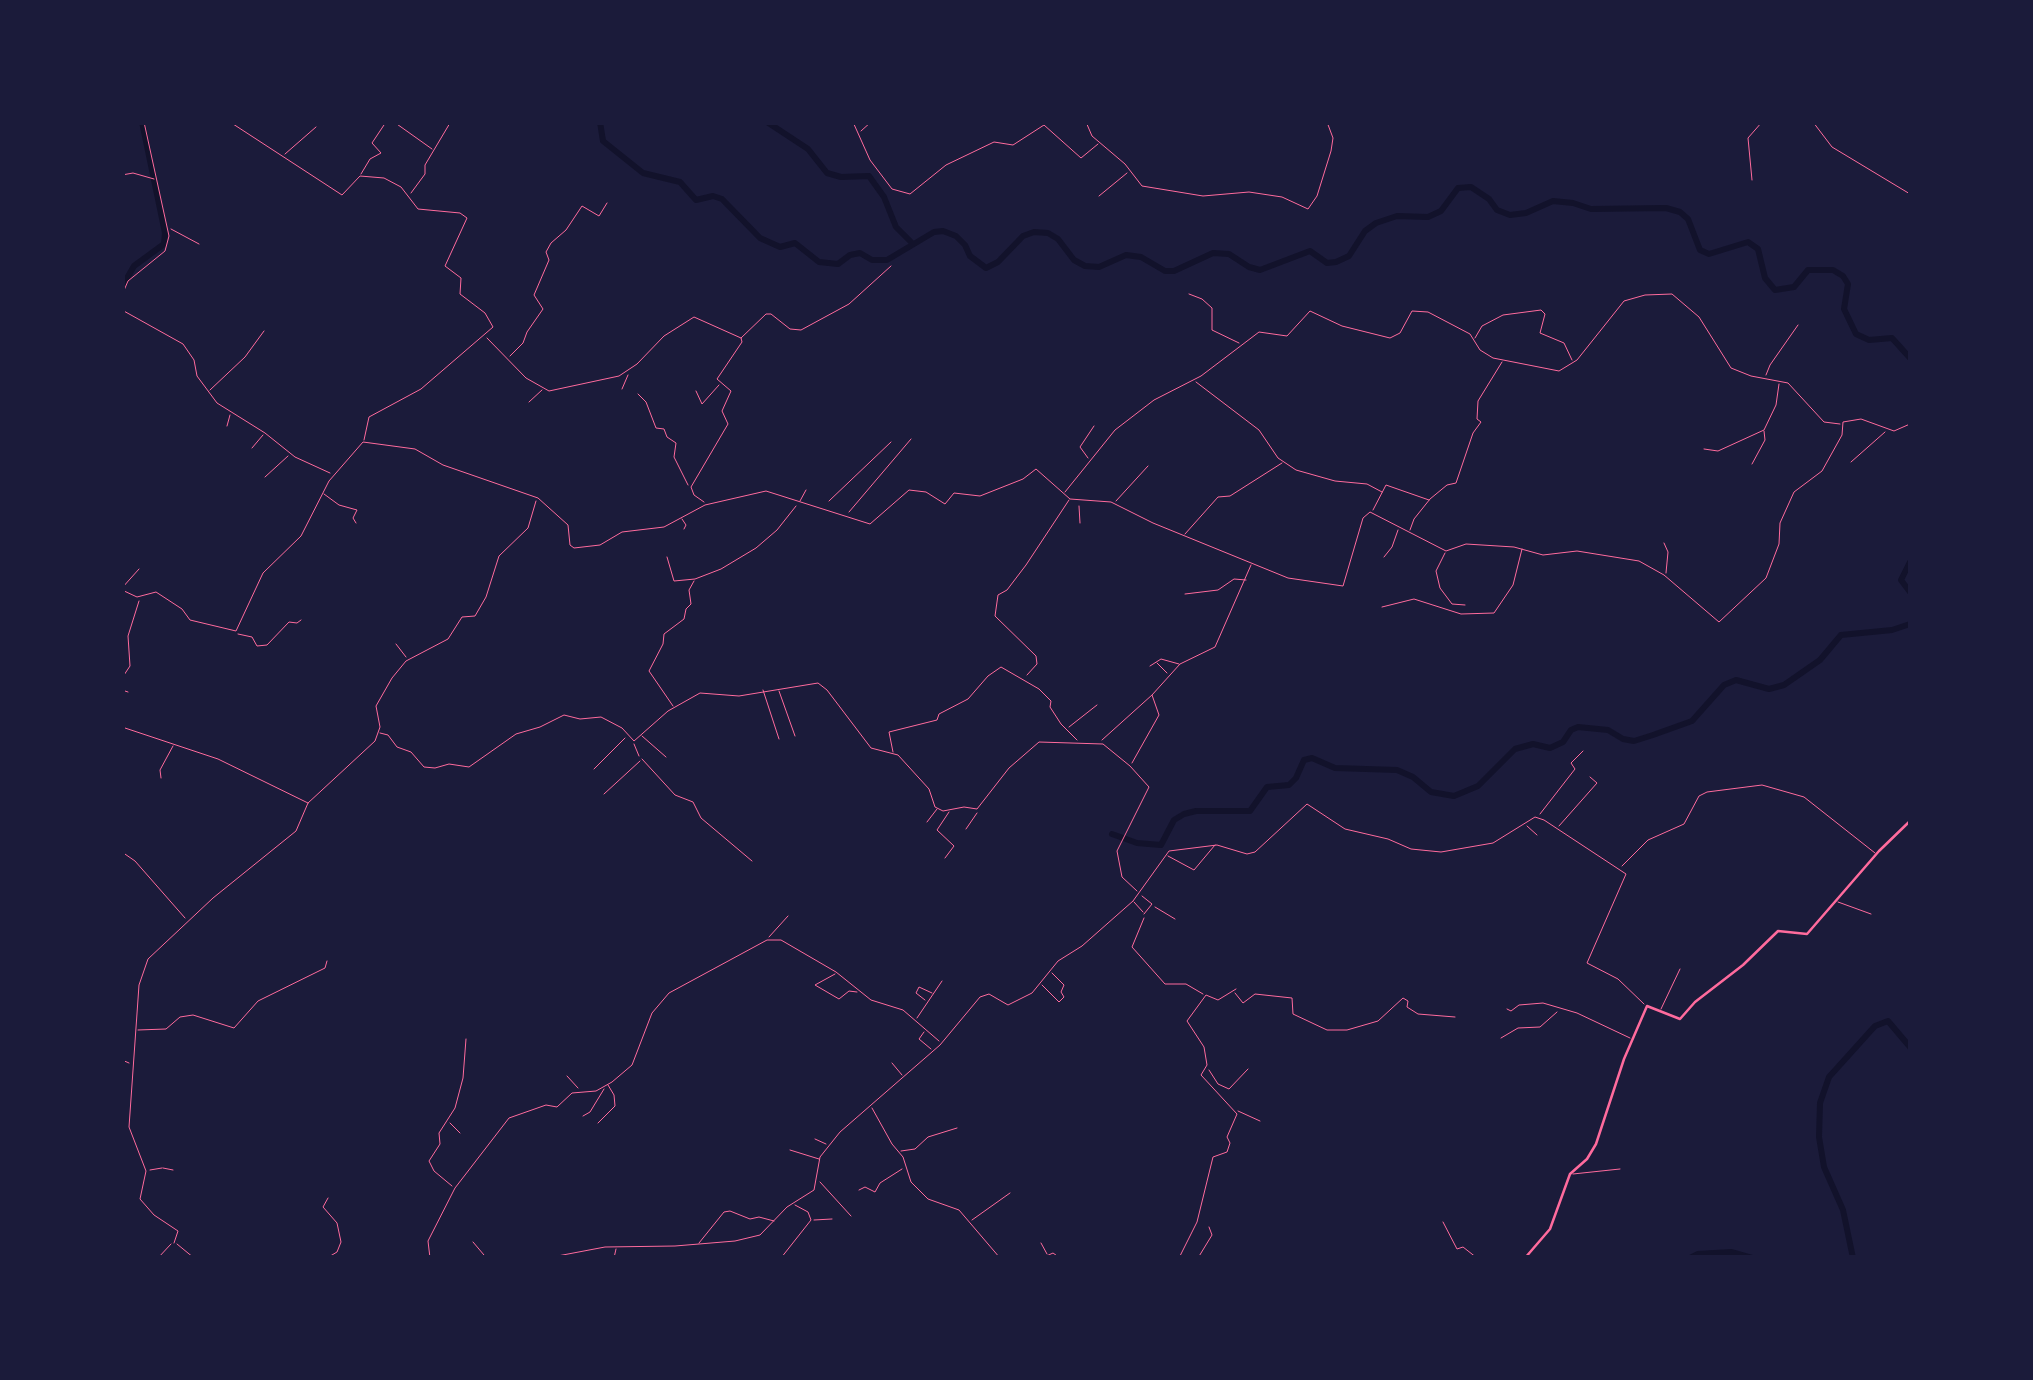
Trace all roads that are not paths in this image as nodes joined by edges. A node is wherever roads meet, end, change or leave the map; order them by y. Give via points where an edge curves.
1 (144, 122) edge
2 (230, 122) edge
3 (386, 122) edge
4 (394, 122) edge
5 (852, 122) edge
6 (871, 122) edge
7 (1086, 122) edge
8 (1327, 122) edge
9 (1762, 122) edge
10 (1813, 122) edge
11 (450, 123) edge
12 (316, 127) dead end
13 (859, 133) junction
14 (1100, 142) junction
15 (434, 150) junction
16 (283, 156) junction
17 (1129, 171) junction
18 (122, 175) edge
19 (360, 176) junction
20 (155, 179) junction
21 (1752, 180) dead end
22 (1910, 194) edge
23 (409, 196) junction
24 (1100, 196) dead end
25 (607, 203) dead end
26 (168, 228) junction
27 (199, 244) dead end
28 (891, 266) dead end
29 (124, 288) edge
30 (1189, 294) dead end
31 (122, 295) edge
32 (122, 310) edge
33 (1798, 325) dead end
34 (264, 332) dead end
35 (485, 336) junction
36 (741, 338) junction
37 (1475, 338) junction
38 (1240, 344) junction
39 (508, 358) junction
40 (1504, 359) junction
41 (1573, 364) junction
42 (628, 372) junction
43 (1765, 378) junction
44 (1194, 380) junction
45 (1780, 381) junction
46 (721, 382) junction
47 (543, 389) junction
48 (622, 389) dead end
49 (696, 391) dead end
50 (208, 392) junction
51 (638, 394) dead end
52 (530, 402) dead end
53 (231, 412) junction
54 (1843, 422) junction
55 (1910, 424) edge
56 (226, 426) dead end
57 (1094, 426) dead end
58 (1764, 429) junction
59 (1887, 430) junction
60 (265, 433) junction
61 (911, 439) dead end
62 (363, 441) junction
63 (891, 442) dead end
64 (252, 448) dead end
65 (1704, 449) dead end
66 (290, 454) junction
67 (1090, 460) junction
68 (1284, 462) junction
69 (1850, 462) dead end
70 (1752, 464) dead end
71 (1148, 466) dead end
72 (333, 475) junction
73 (265, 477) dead end
74 (691, 486) junction
75 (806, 490) dead end
76 (1382, 492) junction
77 (322, 493) junction
78 (1063, 495) junction
79 (538, 498) junction
80 (1070, 499) junction
81 (829, 500) dead end
82 (1430, 500) junction
83 (1079, 502) junction
84 (798, 504) junction
85 (1114, 504) junction
86 (705, 505) junction
87 (1372, 513) junction
88 (847, 514) junction
89 (682, 520) junction
90 (1080, 522) dead end
91 (356, 523) dead end
92 (1399, 528) junction
93 (684, 529) dead end
94 (1409, 534) junction
95 (1182, 536) junction
96 (1664, 543) dead end
97 (1522, 549) junction
98 (1446, 550) junction
99 (667, 557) dead end
100 (1384, 557) dead end
101 (1251, 564) junction
102 (140, 569) dead end
103 (1665, 576) junction
104 (695, 579) junction
105 (1246, 580) junction
106 (122, 589) edge
107 (1185, 594) dead end
108 (140, 597) junction
109 (1465, 605) dead end
110 (1382, 607) dead end
111 (299, 621) dead end
112 (237, 633) junction
113 (396, 644) dead end
114 (408, 660) junction
115 (1156, 662) junction
116 (1180, 664) junction
117 (1150, 666) dead end
118 (1169, 675) junction
119 (122, 678) edge
120 (1024, 678) junction
121 (778, 688) junction
122 (122, 690) edge
123 (763, 690) junction
124 (128, 692) dead end
125 (1152, 695) junction
126 (1096, 705) dead end
127 (674, 708) junction
128 (122, 727) edge
129 (1066, 730) junction
130 (380, 733) junction
131 (627, 735) junction
132 (642, 736) junction
133 (795, 736) dead end
134 (779, 739) dead end
135 (634, 740) junction
136 (1080, 742) junction
137 (1100, 742) junction
138 (174, 743) junction
139 (1582, 751) dead end
140 (893, 752) junction
141 (666, 757) dead end
142 (642, 759) junction
143 (1130, 766) junction
144 (594, 769) dead end
145 (1590, 777) dead end
146 (161, 778) dead end
147 (604, 794) dead end
148 (308, 804) junction
149 (938, 808) junction
150 (977, 810) junction
151 (950, 812) junction
152 (1538, 817) junction
153 (1910, 821) edge
154 (927, 822) dead end
155 (1524, 824) junction
156 (1558, 828) junction
157 (966, 829) dead end
158 (1536, 835) dead end
159 (958, 841) dead end
160 (1215, 845) junction
161 (954, 846) junction
162 (122, 852) edge
163 (1165, 854) junction
164 (1877, 854) junction
165 (945, 858) dead end
166 (752, 861) dead end
167 (1620, 868) junction
168 (1139, 894) junction
169 (1134, 901) junction
170 (1835, 901) junction
171 (1152, 905) junction
172 (1144, 914) junction
173 (1872, 914) dead end
174 (788, 916) dead end
175 (1175, 919) dead end
176 (188, 920) junction
177 (767, 940) junction
178 (327, 961) dead end
179 (1680, 969) dead end
180 (1050, 970) junction
181 (837, 972) junction
182 (942, 981) dead end
183 (1040, 984) junction
184 (861, 992) junction
185 (934, 994) junction
186 (1206, 995) junction
187 (928, 1002) junction
188 (1647, 1006) junction
189 (1558, 1009) junction
190 (1660, 1012) junction
191 (1455, 1017) dead end
192 (1504, 1018) dead end
193 (916, 1021) junction
194 (135, 1030) junction
195 (926, 1030) junction
196 (1522, 1030) junction
197 (1527, 1034) dead end
198 (1501, 1038) dead end
199 (466, 1039) dead end
200 (1633, 1040) junction
201 (942, 1043) junction
202 (933, 1052) junction
203 (122, 1060) edge
204 (132, 1064) junction
205 (892, 1064) dead end
206 (1207, 1068) junction
207 (1248, 1069) dead end
208 (567, 1076) dead end
209 (904, 1077) junction
210 (607, 1084) junction
211 (602, 1087) junction
212 (581, 1092) junction
213 (870, 1106) junction
214 (1235, 1109) junction
215 (583, 1116) dead end
216 (1260, 1121) dead end
217 (448, 1122) junction
218 (598, 1124) dead end
219 (956, 1128) dead end
220 (460, 1133) dead end
221 (815, 1139) dead end
222 (829, 1145) junction
223 (790, 1150) dead end
224 (898, 1152) junction
225 (819, 1159) junction
226 (905, 1167) junction
227 (1620, 1169) dead end
228 (146, 1170) junction
229 (172, 1170) dead end
230 (1570, 1174) junction
231 (816, 1182) junction
232 (454, 1188) junction
233 (859, 1190) dead end
234 (1010, 1193) dead end
235 (328, 1198) dead end
236 (792, 1204) junction
237 (851, 1216) dead end
238 (832, 1219) dead end
239 (811, 1220) junction
240 (775, 1222) junction
241 (970, 1222) junction
242 (1442, 1222) dead end
243 (1209, 1227) dead end
244 (473, 1242) dead end
245 (174, 1243) junction
246 (696, 1244) junction
247 (1041, 1244) dead end
248 (616, 1246) junction
249 (1047, 1254) junction
250 (158, 1258) edge
251 (194, 1258) edge
252 (326, 1258) edge
253 (430, 1258) edge
254 (460, 1258) edge
255 (486, 1258) edge
256 (547, 1258) edge
257 (614, 1258) edge
258 (781, 1258) edge
259 (1000, 1258) edge
260 (1042, 1258) edge
261 (1060, 1258) edge
262 (1179, 1258) edge
263 (1198, 1258) edge
264 (1477, 1258) edge
265 (1526, 1258) edge

1 - 20 street
2 - 16 street
3 - 19 street via 372,143 381,154
4 - 15 street
5 - 13 street
6 - 13 street
7 - 14 street
8 - 17 street via 1331,151 1310,208 1249,192 1203,196 1142,186
9 - 21 street via 1748,140
10 - 22 street via 1832,147
11 - 15 street
12 - 16 street
13 - 14 street via 892,189 910,194 946,165 995,142 1015,144 1044,125 1082,158
14 - 17 street
15 - 23 street
16 - 19 street via 343,196
17 - 24 street
18 - 20 street
19 - 23 street via 391,180
20 - 26 street
23 - 35 street via 418,209 467,218 445,266 461,278 460,294 493,323
25 - 39 street via 599,216 582,206 552,242 534,295 543,309
26 - 27 street
26 - 29 street via 165,250
28 - 36 street via 850,304 802,330 766,314
29 - 31 street
30 - 38 street via 1212,308 1212,330
32 - 50 street via 183,344
33 - 43 street
34 - 50 street
35 - 39 street
35 - 62 street via 421,389 369,418
36 - 42 street via 692,318
36 - 46 street via 718,376
37 - 38 street via 1420,311 1412,311 1390,338 1310,312 1287,336 1262,332
37 - 40 street via 1484,354
37 - 41 street via 1503,315 1542,310 1540,333 1564,343
38 - 44 street
39 - 47 street
40 - 41 street via 1559,371
40 - 82 street via 1478,401 1481,423 1456,484
41 - 43 street via 1624,301 1667,294 1699,318 1729,366
42 - 47 street
42 - 48 street
43 - 45 street
44 - 67 street via 1121,424
44 - 68 street via 1260,430
45 - 54 street via 1824,422
45 - 58 street
46 - 49 street via 702,404
46 - 74 street via 731,390 722,410 728,424
47 - 52 street
50 - 53 street
51 - 74 street via 656,428 677,444 674,457
53 - 56 street
53 - 60 street
54 - 59 street via 1865,420
54 - 103 street via 1822,471 1794,492 1766,578 1724,619 1712,619
55 - 59 street
57 - 67 street via 1080,448
58 - 65 street via 1732,447
58 - 70 street
59 - 69 street
60 - 64 street
60 - 66 street
61 - 88 street
62 - 72 street
62 - 79 street via 415,448 443,465
63 - 81 street
66 - 72 street
66 - 73 street
67 - 78 street
68 - 76 street
68 - 95 street via 1230,496 1218,496
71 - 85 street
72 - 77 street
74 - 86 street
75 - 84 street
76 - 82 street via 1390,485
76 - 87 street
77 - 91 street via 358,511
77 - 112 street via 300,536 263,573
78 - 80 street
78 - 88 street via 1035,469 980,496 954,492 945,504 909,490 870,524
79 - 89 street via 568,526 573,548
79 - 114 street via 528,528 499,556 475,616 462,617 448,639
80 - 83 street
80 - 120 street via 998,595 995,616 1035,655 1037,664
82 - 94 street
83 - 85 street
83 - 90 street
84 - 86 street via 766,491
84 - 88 street
84 - 104 street via 756,548
85 - 95 street
86 - 89 street
87 - 92 street
87 - 101 street via 1363,518 1343,586 1288,578
89 - 93 street
92 - 94 street
92 - 100 street
94 - 98 street
95 - 101 street
96 - 103 street
97 - 98 street via 1466,544
97 - 103 street via 1624,557
97 - 110 street via 1513,585 1494,613 1461,614 1414,600
98 - 109 street via 1436,571 1440,588 1452,604
99 - 104 street via 674,581
101 - 105 street
102 - 106 street
104 - 127 street via 684,619 664,634 649,670
105 - 107 street
105 - 116 street via 1215,648
106 - 108 street
108 - 112 street via 156,592 190,620
108 - 119 street via 129,628 130,666
111 - 112 street via 289,622 268,645
113 - 114 street
114 - 130 street via 376,704
115 - 116 street
115 - 117 street
115 - 118 street
116 - 118 street
118 - 125 street
120 - 129 street via 1051,700
120 - 140 street via 998,668 936,720 888,732
121 - 123 street
121 - 133 street
121 - 140 street via 824,685 873,750
122 - 124 street
123 - 127 street via 723,697 700,693
123 - 134 street
125 - 137 street
125 - 143 street via 1160,715
126 - 129 street
127 - 132 street
128 - 138 street
129 - 136 street
130 - 131 street via 430,769 472,766 516,734 564,714 600,717
130 - 148 street
131 - 135 street
131 - 144 street
132 - 135 street
132 - 141 street
135 - 142 street
136 - 137 street
136 - 150 street via 1036,744
137 - 143 street
138 - 146 street
138 - 148 street
139 - 152 street
140 - 149 street via 930,789
142 - 147 street
142 - 166 street
143 - 168 street via 1149,791 1120,840 1118,864
145 - 156 street via 1597,783
148 - 176 street via 296,831
149 - 151 street
149 - 154 street
150 - 151 street
150 - 157 street
151 - 161 street via 937,830
152 - 155 street
152 - 156 street
153 - 164 street
155 - 158 street
155 - 160 street via 1500,840 1442,852 1345,829 1309,804 1254,852
156 - 167 street
159 - 161 street
160 - 163 street
160 - 163 street via 1194,870
161 - 165 street
162 - 176 street
163 - 168 street
164 - 167 street via 1806,798 1762,785 1699,796 1684,824 1648,840
164 - 170 street
167 - 188 street via 1626,876 1587,963 1618,978
168 - 169 street
168 - 171 street
169 - 172 street
169 - 180 street
170 - 173 street
170 - 190 street via 1805,936 1774,934 1682,1018
171 - 172 street
171 - 175 street
172 - 186 street via 1132,948 1165,984 1185,984
174 - 177 street
176 - 194 street via 148,959
177 - 181 street via 778,938
177 - 210 street via 669,993 652,1012 632,1065
178 - 194 street via 325,968 258,1001 234,1028 193,1015 166,1029
179 - 190 street
180 - 183 street
180 - 183 street via 1064,985 1064,997 1059,1002
181 - 184 street
181 - 184 street via 814,985 839,999
182 - 185 street
183 - 201 street via 1012,1004 980,996
184 - 193 street
185 - 187 street
185 - 187 street via 918,987 916,994
186 - 191 street via 1218,1000 1234,990 1242,1002 1255,994 1284,996 1294,999 1298,1018 1327,1030 1378,1021 1403,998 1418,1014
186 - 206 street via 1186,1021 1204,1048
187 - 193 street
188 - 190 street
188 - 200 street
189 - 192 street via 1539,1002 1519,1005
189 - 196 street via 1540,1026
189 - 200 street
193 - 195 street
194 - 204 street
195 - 201 street
195 - 202 street via 919,1039
196 - 197 street
196 - 198 street
199 - 217 street via 463,1078
200 - 230 street via 1596,1144
201 - 202 street
202 - 209 street
203 - 204 street
204 - 228 street via 129,1127
205 - 209 street
206 - 207 street via 1226,1089
206 - 214 street via 1201,1075
208 - 212 street
209 - 213 street
210 - 211 street
210 - 218 street via 614,1106
211 - 212 street
211 - 215 street
212 - 232 street via 557,1107 509,1118
213 - 222 street
213 - 224 street
214 - 216 street
214 - 262 street via 1229,1147 1214,1156 1197,1222
217 - 220 street
217 - 232 street via 429,1161
219 - 224 street
221 - 222 street
222 - 225 street
223 - 225 street
224 - 226 street
225 - 231 street
226 - 233 street via 875,1192
226 - 241 street via 921,1193
227 - 230 street
228 - 229 street
228 - 245 street via 141,1201 176,1228
230 - 265 street via 1550,1230
231 - 236 street
231 - 237 street
232 - 253 street via 428,1242
234 - 241 street
235 - 252 street via 323,1207 337,1223 340,1242
236 - 239 street
236 - 240 street
238 - 239 street
239 - 258 street
240 - 246 street via 757,1236
240 - 246 street via 724,1212
241 - 259 street
242 - 264 street via 1457,1249
243 - 263 street via 1212,1235
244 - 255 street
245 - 250 street
245 - 251 street
246 - 248 street
247 - 249 street
248 - 256 street
248 - 257 street
249 - 260 street
249 - 261 street
254 - 255 street

